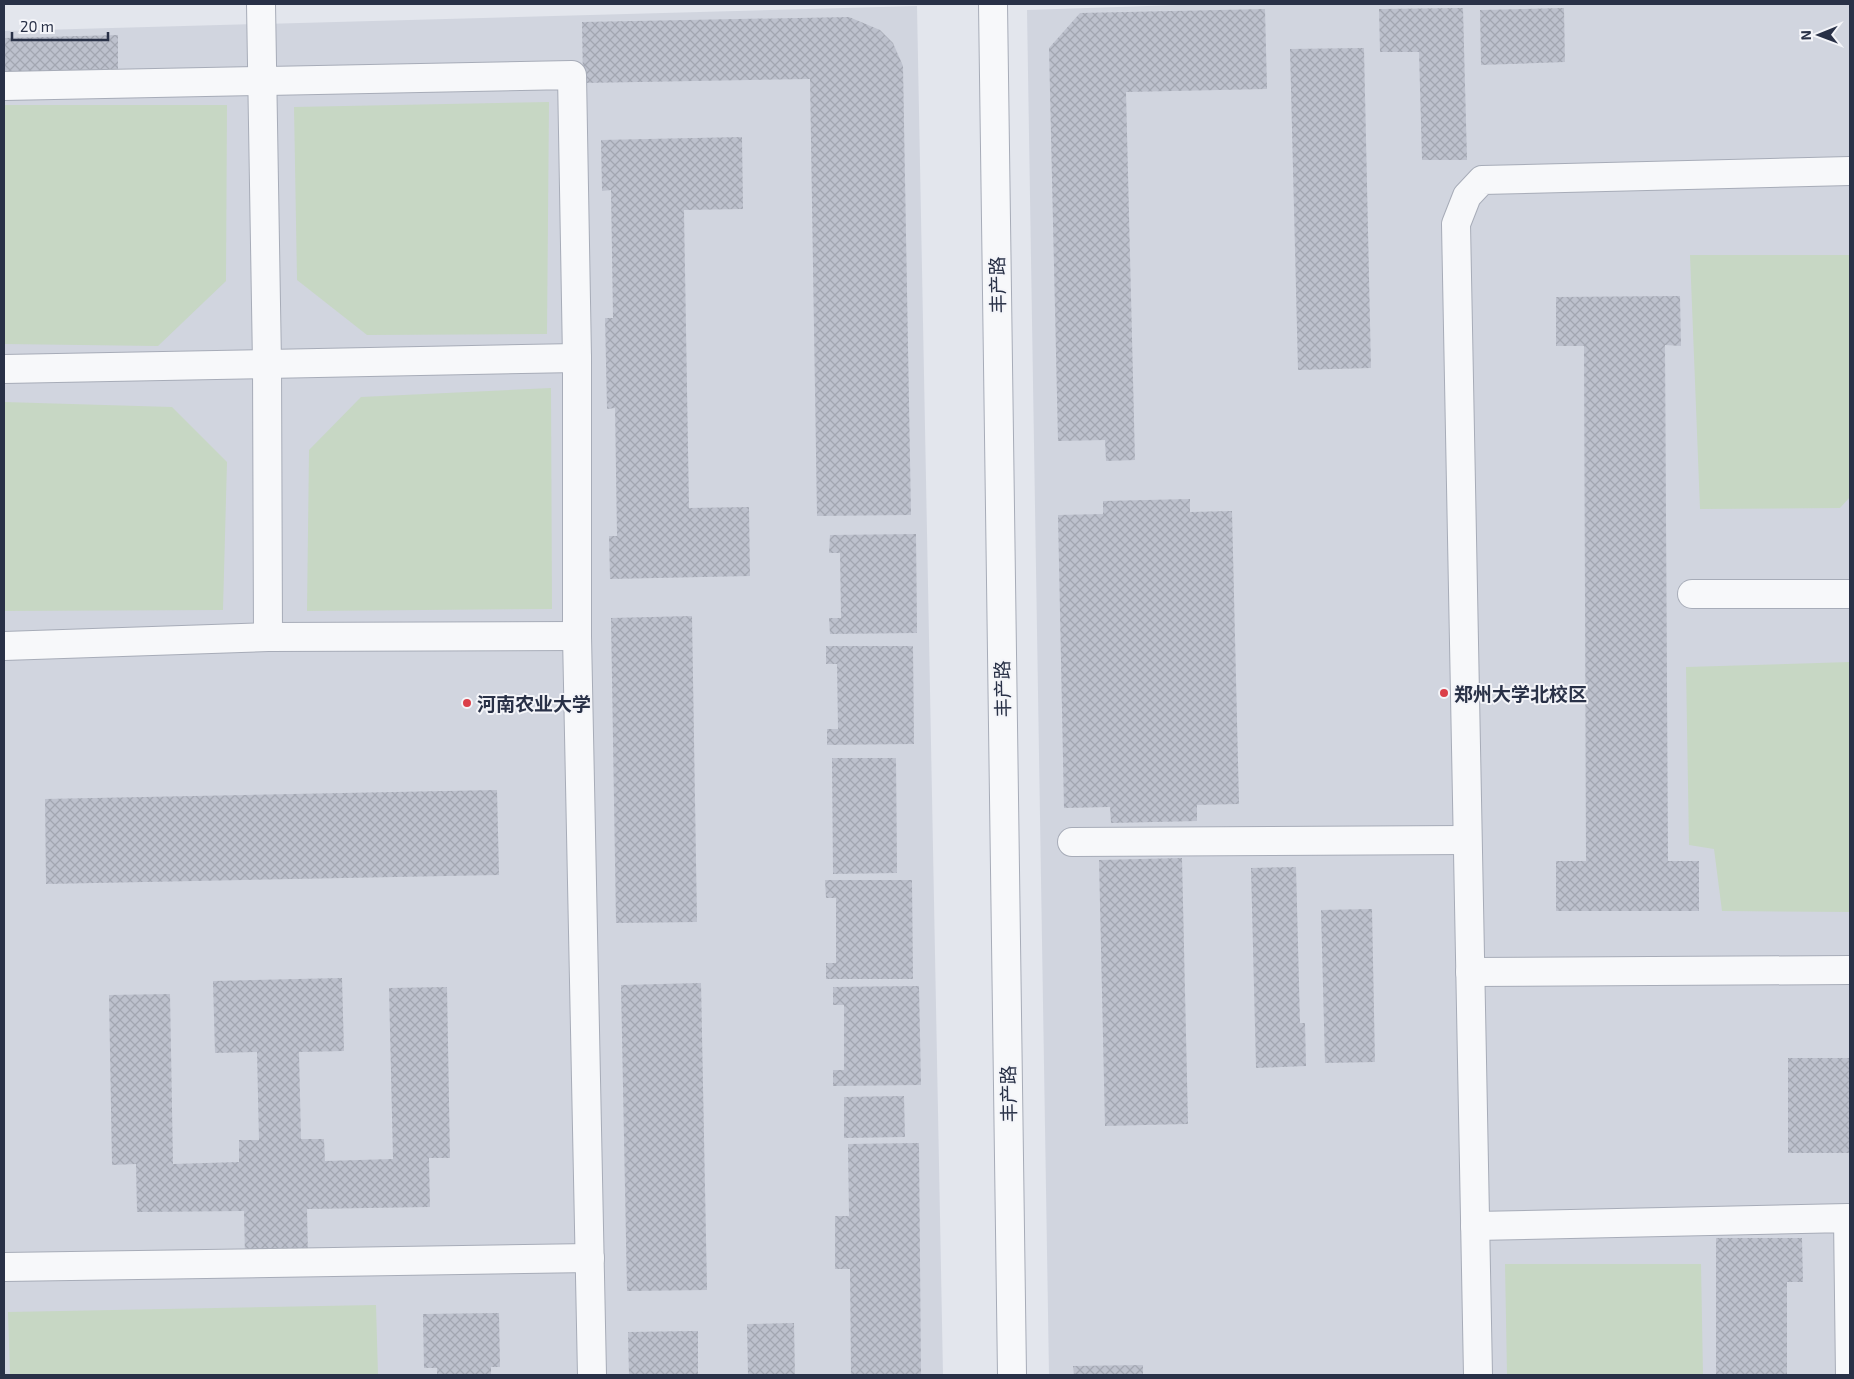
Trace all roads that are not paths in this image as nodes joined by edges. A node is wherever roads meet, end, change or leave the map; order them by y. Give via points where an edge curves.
1 (261, 4) edge
2 (993, 4) edge
3 (262, 81) junction
4 (4, 86) edge
5 (1850, 171) edge
6 (577, 358) junction
7 (267, 364) junction
8 (4, 369) edge
9 (1692, 594) dead end
10 (1850, 594) edge
11 (577, 636) junction
12 (268, 637) junction
13 (4, 646) edge
14 (1467, 840) junction
15 (1072, 842) dead end
16 (1850, 970) edge
17 (1470, 972) junction
18 (1475, 1226) junction
19 (590, 1258) junction
20 (4, 1267) edge
21 (592, 1375) edge
22 (1012, 1375) edge
23 (1478, 1375) edge
24 (1850, 1375) edge

1 - 3 street
2 - 22 street, 丰产路
3 - 4 street
3 - 6 street via 572,75
3 - 7 street
5 - 14 street via 1482,180 1467,196 1456,224
6 - 7 street
6 - 11 street
7 - 8 street
7 - 12 street
9 - 10 street
11 - 12 street
11 - 19 street
12 - 13 street
14 - 15 street
14 - 17 street
16 - 17 street
17 - 18 street
18 - 23 street
18 - 24 street via 1848,1218
19 - 20 street
19 - 21 street

